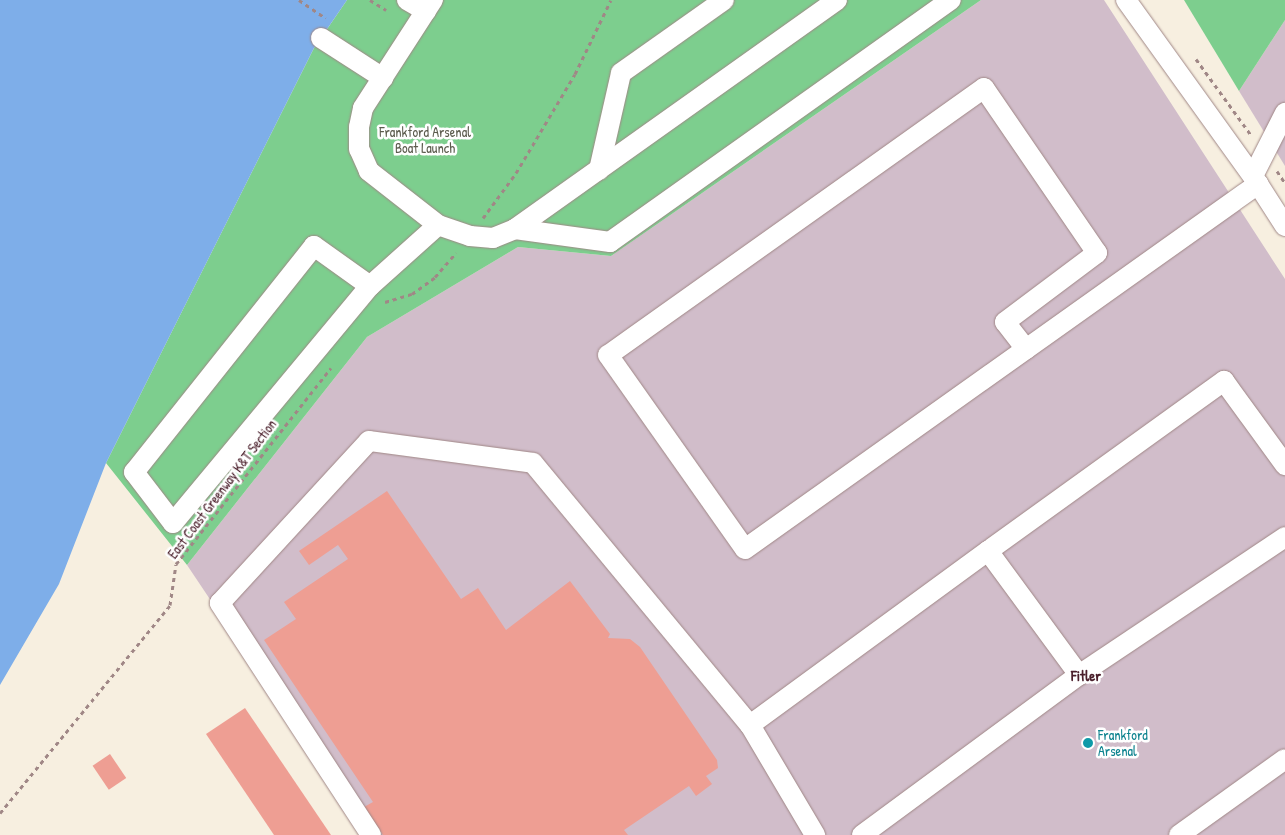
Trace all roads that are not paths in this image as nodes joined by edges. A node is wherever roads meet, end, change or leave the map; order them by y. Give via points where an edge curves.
1 (407, 0) edge
2 (724, 0) edge
3 (838, 0) edge
4 (951, 0) edge
5 (1126, 0) edge
6 (429, 6) edge
7 (321, 38) dead end
8 (382, 78) junction
9 (1285, 113) edge
10 (598, 170) junction
11 (1255, 180) junction
12 (438, 226) junction
13 (1285, 226) edge
14 (515, 229) junction
15 (370, 286) junction
16 (1026, 349) junction
17 (1285, 465) edge
18 (1285, 537) edge
19 (988, 550) junction
20 (1079, 675) junction
21 (750, 725) junction
22 (1285, 759) edge
23 (371, 835) edge
24 (815, 835) edge
25 (862, 835) edge
26 (1179, 835) edge

1 - 6 lane
2 - 10 lane via 621,73
3 - 10 lane
4 - 14 lane via 610,242
5 - 11 lane
6 - 8 lane
7 - 8 lane
8 - 12 lane via 363,108 359,149 370,171
9 - 11 lane
10 - 14 lane
11 - 13 lane
11 - 16 lane
12 - 14 lane via 493,238
12 - 15 lane
15 - 15 lane via 315,352 173,523 134,472 314,246
16 - 16 lane via 745,549 608,355 984,88 1097,253 1005,322
17 - 19 lane via 1224,381
18 - 20 lane
19 - 20 lane
19 - 21 lane
20 - 25 lane
21 - 23 lane via 533,463 369,441 220,603
21 - 24 lane
22 - 26 lane

